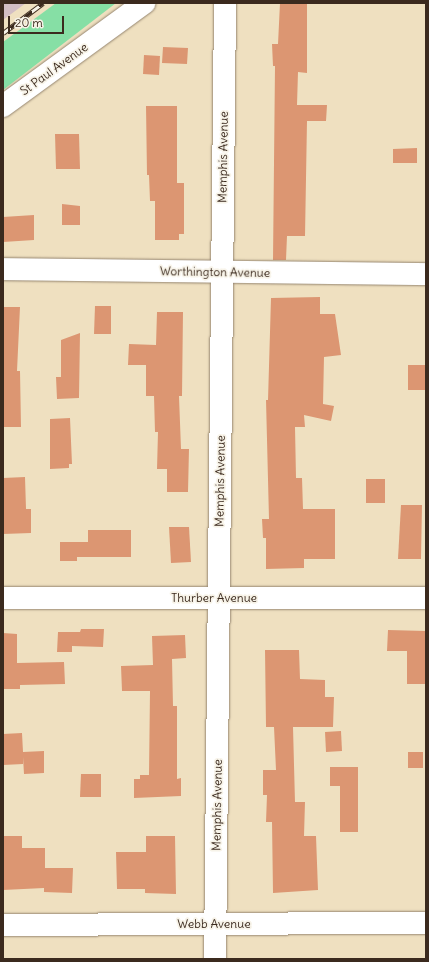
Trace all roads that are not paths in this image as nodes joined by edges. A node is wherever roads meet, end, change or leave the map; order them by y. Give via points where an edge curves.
1 (144, 3) edge
2 (225, 3) edge
3 (3, 106) edge
4 (3, 269) edge
5 (222, 272) junction
6 (426, 274) edge
7 (3, 598) edge
8 (219, 598) junction
9 (426, 598) edge
10 (426, 923) edge
11 (3, 924) edge
12 (215, 924) junction
13 (215, 959) edge

1 - 3 street, St Paul Avenue
2 - 5 street, Memphis Avenue
4 - 5 street, Worthington Avenue
5 - 6 street, Worthington Avenue
5 - 8 street, Memphis Avenue
7 - 8 street, Thurber Avenue
8 - 9 street, Thurber Avenue
8 - 12 street, Memphis Avenue
10 - 12 street, Webb Avenue
11 - 12 street, Webb Avenue
12 - 13 street, Memphis Avenue

